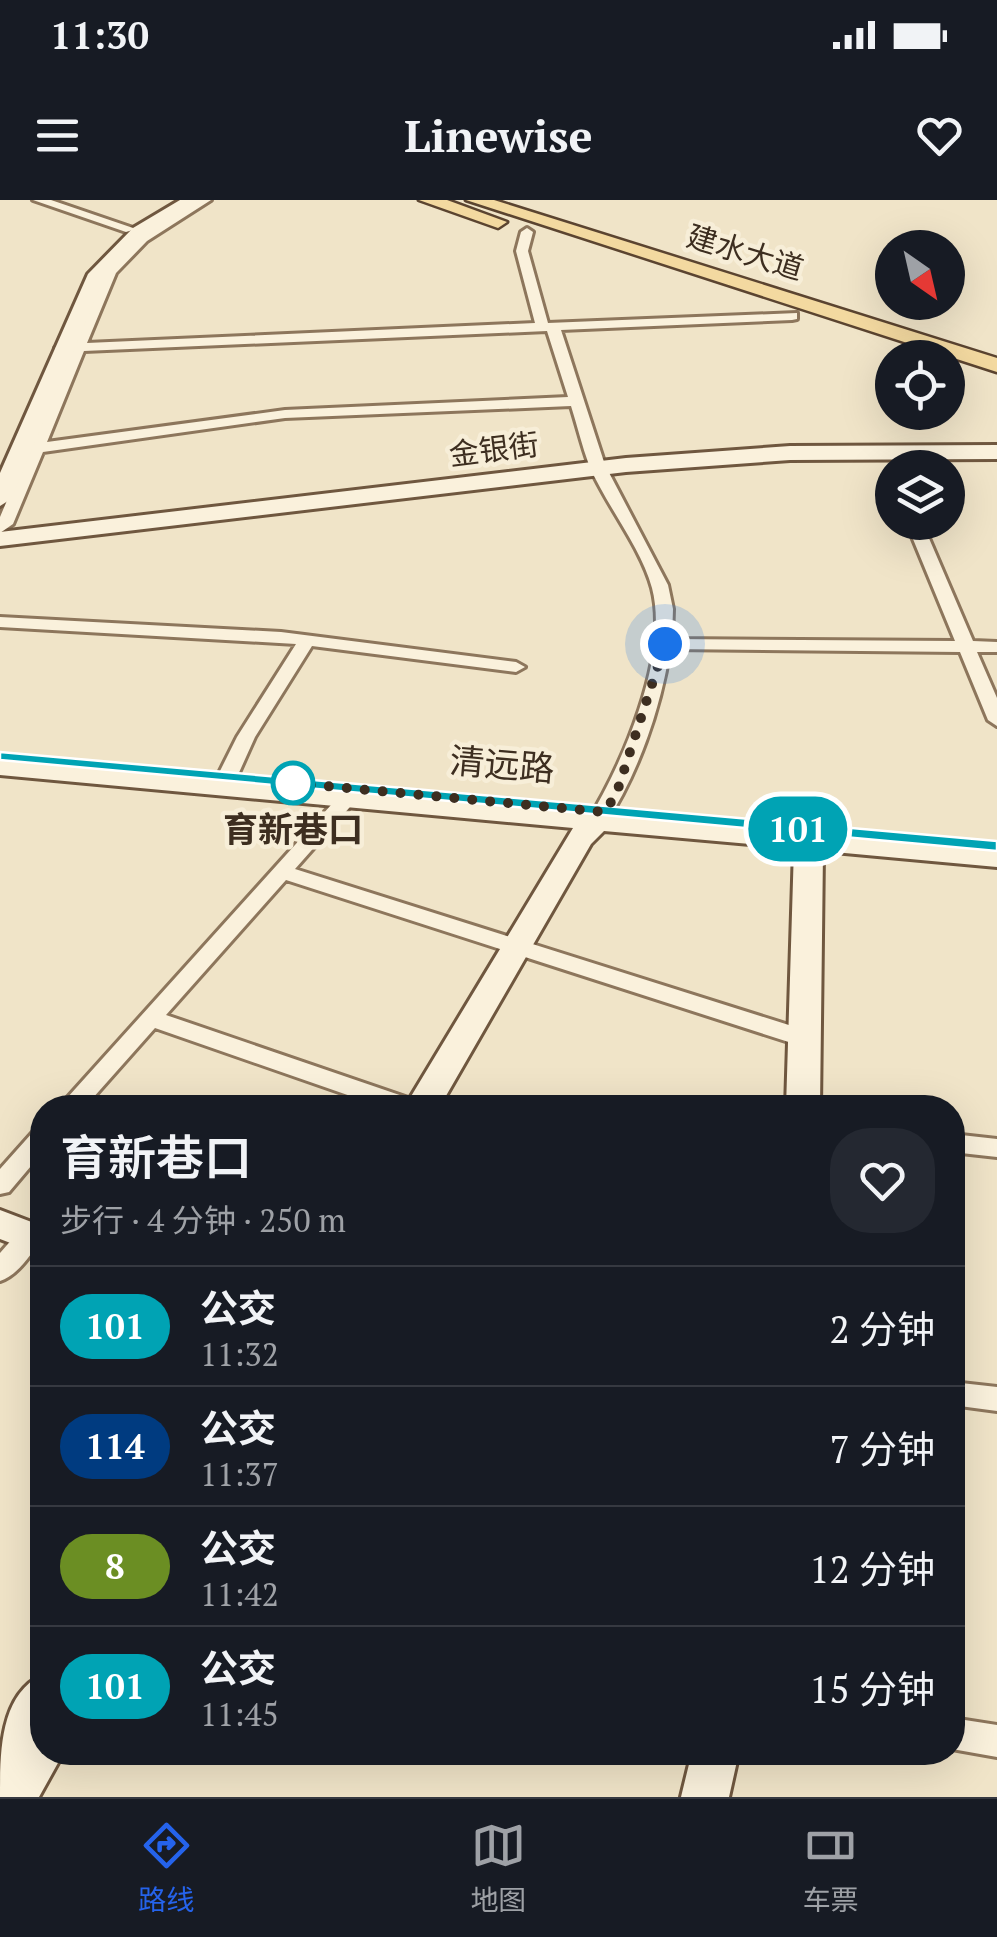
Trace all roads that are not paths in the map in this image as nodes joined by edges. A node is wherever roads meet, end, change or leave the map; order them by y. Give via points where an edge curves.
1 (38, 200) edge
2 (179, 200) edge
3 (192, 200) edge
4 (205, 200) edge
5 (428, 200) edge
6 (475, 200) edge
7 (130, 229) junction
8 (527, 232) junction
9 (792, 316) junction
10 (548, 328) junction
11 (875, 342) edge
12 (71, 348) junction
13 (997, 365) edge
14 (965, 373) edge
15 (997, 385) edge
16 (576, 401) junction
17 (38, 448) junction
18 (997, 452) edge
19 (0, 462) edge
20 (598, 467) junction
21 (0, 499) edge
22 (0, 528) edge
23 (0, 538) edge
24 (921, 540) edge
25 (0, 622) edge
26 (306, 642) junction
27 (665, 644) junction
28 (965, 647) junction
29 (997, 647) edge
30 (516, 667) dead end
31 (997, 720) edge
32 (0, 757) edge
33 (0, 767) edge
34 (227, 778) junction
35 (347, 799) junction
36 (601, 817) junction
37 (809, 835) junction
38 (997, 846) edge
39 (997, 858) edge
40 (282, 872) junction
41 (526, 948) junction
42 (150, 1018) junction
43 (806, 1038) junction
44 (82, 1095) edge
45 (374, 1095) edge
46 (430, 1095) edge
47 (452, 1095) edge
48 (804, 1095) edge
49 (965, 1144) edge
50 (997, 1148) edge
51 (30, 1151) edge
52 (0, 1185) edge
53 (0, 1206) edge
54 (29, 1231) edge
55 (0, 1272) edge
56 (965, 1395) edge
57 (997, 1399) edge
58 (30, 1716) edge
59 (965, 1735) edge
60 (997, 1740) edge
61 (0, 1762) edge
62 (32, 1765) edge
63 (713, 1765) edge
64 (12, 1797) edge
65 (704, 1797) edge

1 - 7 street
2 - 7 main road
3 - 12 main road via 139,232 103,265 80,304
4 - 12 street via 121,258
5 - 8 main road, 建水大道
6 - 13 main road, 建水大道
7 - 19 main road via 78,282
8 - 9 main road, 建水大道
8 - 10 street via 522,251
9 - 10 street
9 - 11 main road, 建水大道
10 - 12 street
10 - 16 street
12 - 17 street
12 - 21 main road
14 - 15 main road
16 - 17 street via 285,414
16 - 20 street
17 - 22 street
18 - 20 main road, 金银街 via 775,454
20 - 23 main road, 金银街
20 - 27 street via 660,585
24 - 28 street
25 - 26 street
26 - 30 street
26 - 34 street
27 - 28 street
27 - 36 street via 616,795
28 - 29 street
28 - 31 street
32 - 34 main road, 清远路
33 - 35 main road, 清远路
34 - 36 main road, 清远路
35 - 36 main road, 清远路
35 - 40 street
36 - 37 main road, 清远路
36 - 41 main road via 597,845
37 - 38 main road, 清远路
37 - 39 main road, 清远路
37 - 43 main road
40 - 41 street
40 - 42 street
41 - 43 street
41 - 46 main road
41 - 47 main road
42 - 44 street
42 - 45 street
43 - 48 main road
49 - 50 street
51 - 52 street
53 - 54 main road
54 - 55 street
56 - 57 street
58 - 61 main road
59 - 60 street
62 - 64 main road
63 - 65 main road

